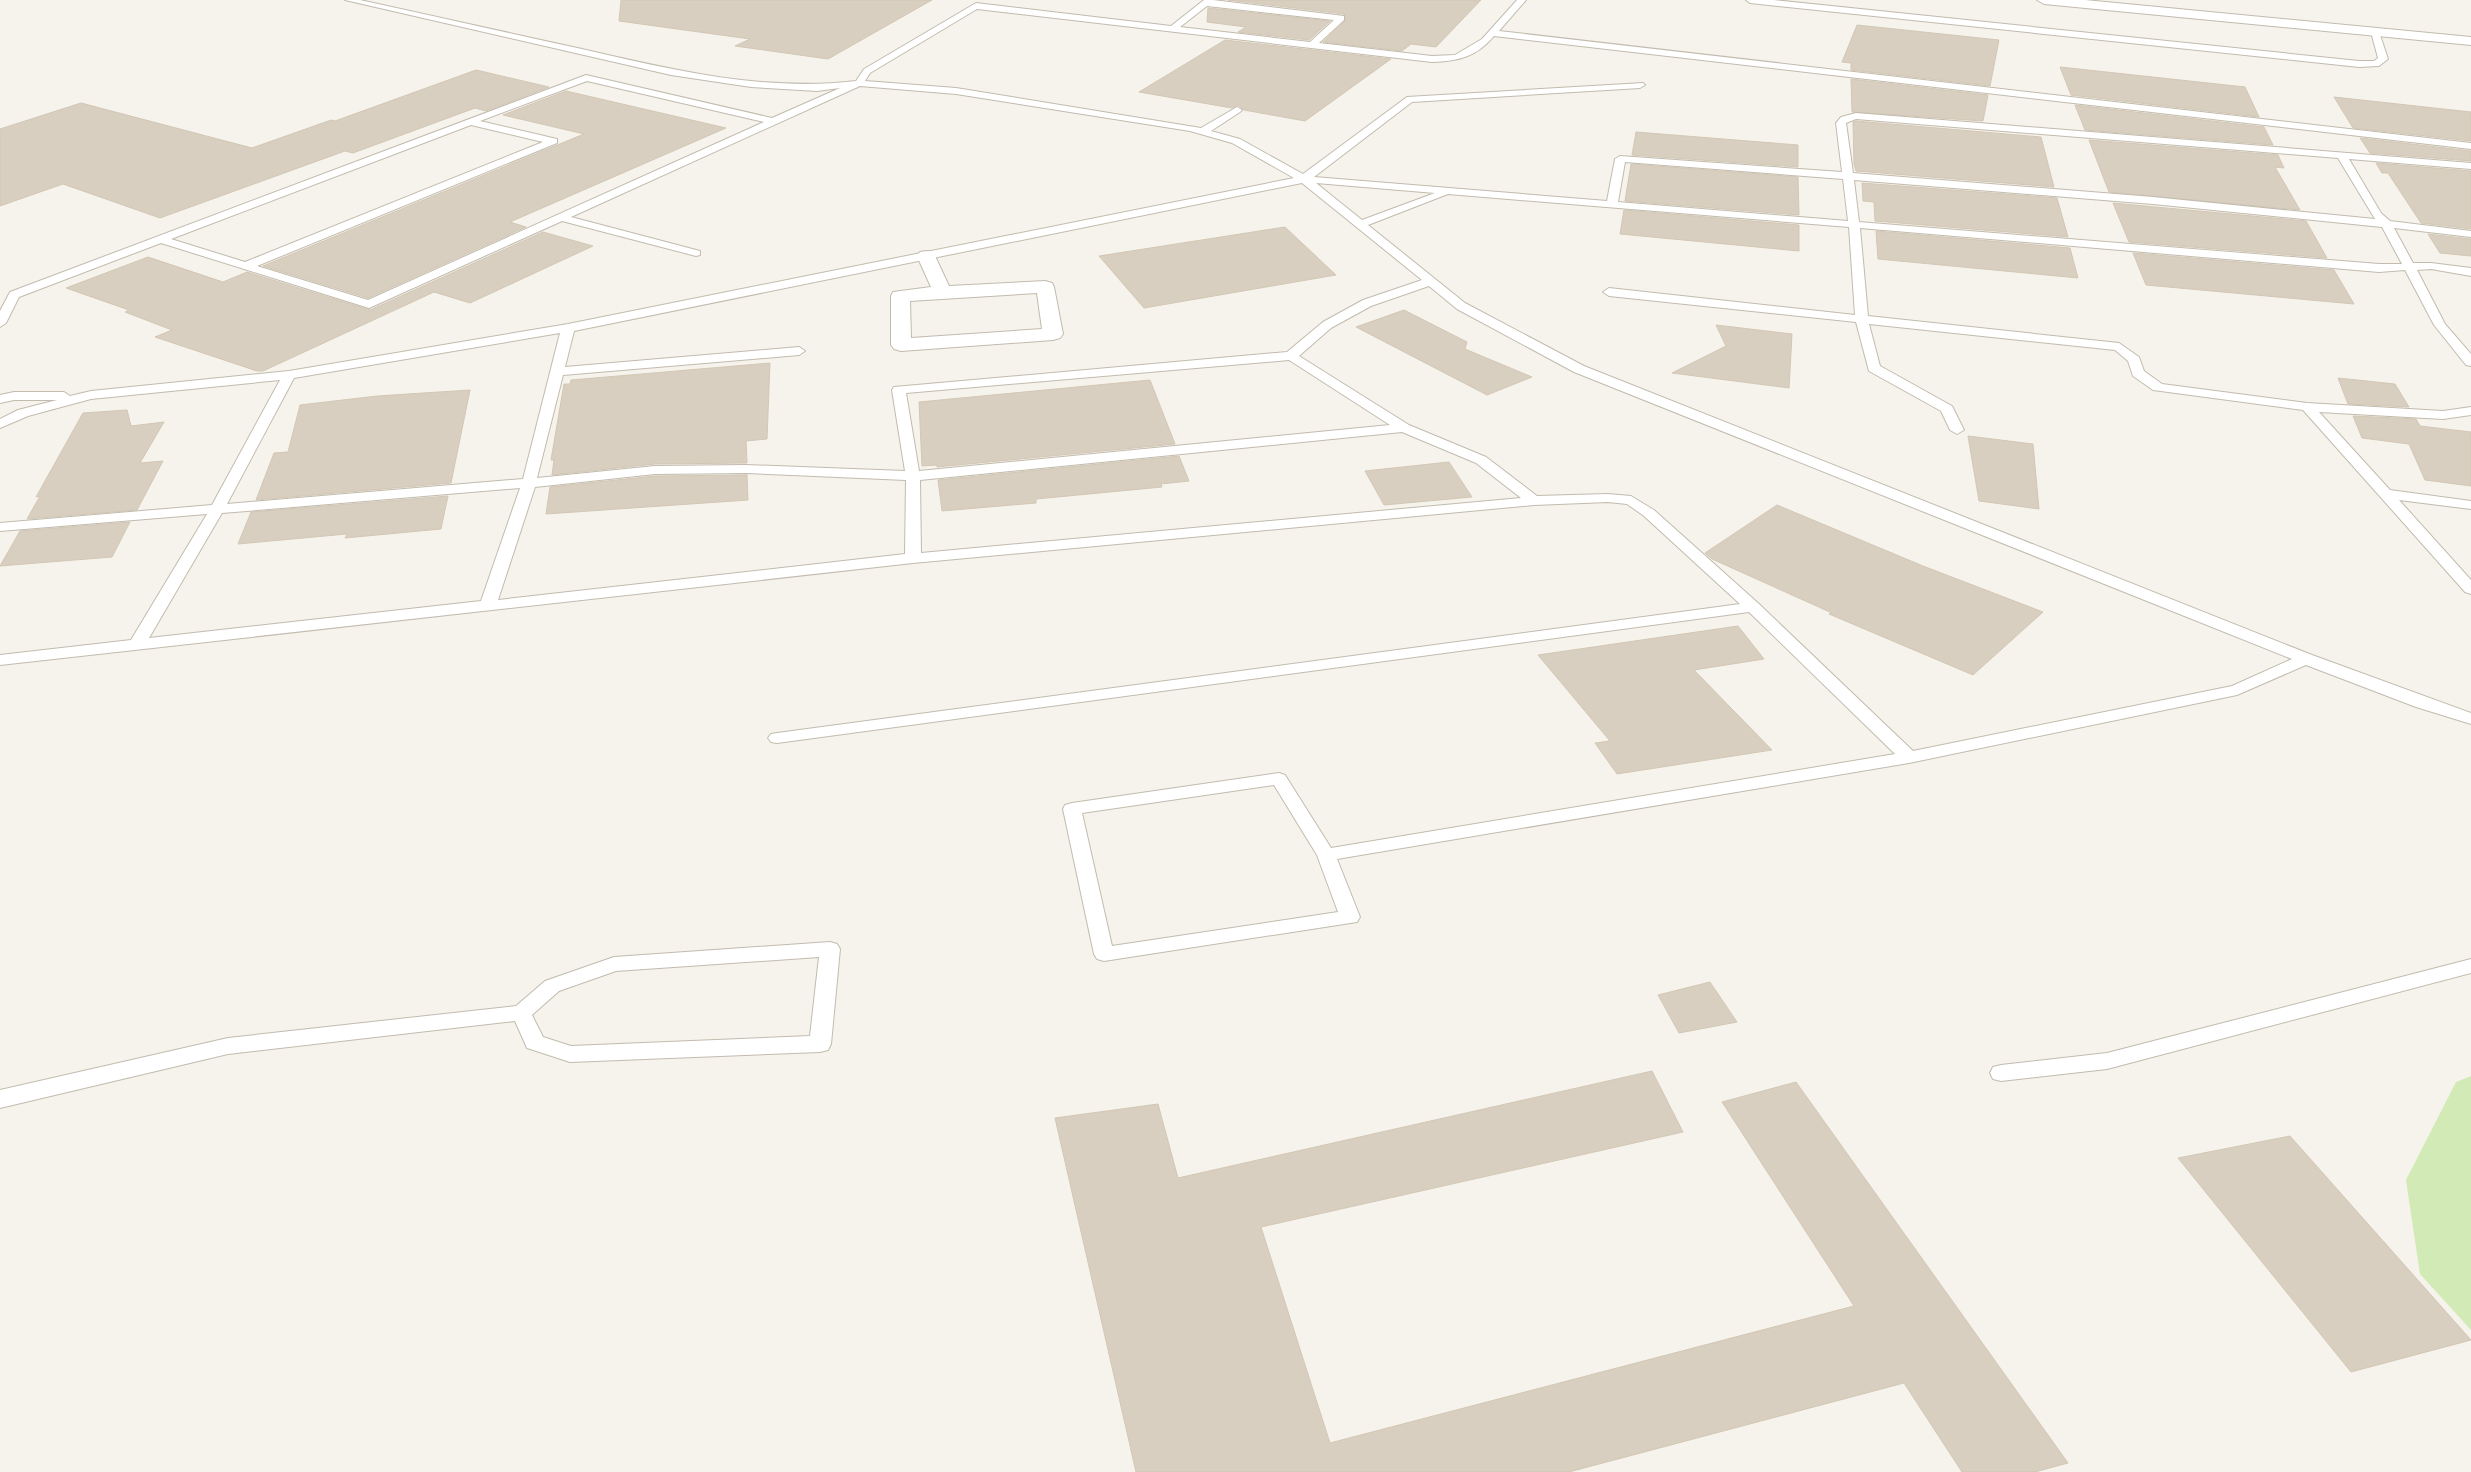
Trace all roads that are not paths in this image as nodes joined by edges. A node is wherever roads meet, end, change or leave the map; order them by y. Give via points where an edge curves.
1 (349, 0) edge
2 (1522, 0) edge
3 (1750, 0) edge
4 (2044, 0) edge
5 (1207, 2) edge
6 (972, 3) edge
7 (1174, 28) junction
8 (2375, 32) junction
9 (1492, 33) junction
10 (2471, 41) edge
11 (1313, 44) junction
12 (859, 83) junction
13 (1640, 85) dead end
14 (1237, 110) dead end
15 (470, 122) junction
16 (775, 122) junction
17 (1204, 131) junction
18 (2471, 146) edge
19 (2341, 155) junction
20 (2471, 166) edge
21 (1848, 177) junction
22 (1304, 179) junction
23 (1449, 192) junction
24 (1612, 204) junction
25 (562, 218) junction
26 (2386, 223) junction
27 (1854, 224) junction
28 (1360, 225) junction
29 (2471, 234) edge
30 (159, 239) junction
31 (696, 253) dead end
32 (926, 256) junction
33 (248, 265) junction
34 (2409, 267) junction
35 (2471, 272) edge
36 (1429, 282) junction
37 (942, 292) junction
38 (1609, 292) dead end
39 (1862, 320) junction
40 (0, 323) edge
41 (568, 328) junction
42 (799, 351) dead end
43 (1291, 356) junction
44 (2471, 362) edge
45 (558, 372) junction
46 (289, 375) junction
47 (91, 395) junction
48 (0, 399) edge
49 (2307, 407) junction
50 (2471, 412) edge
51 (0, 424) edge
52 (1404, 428) junction
53 (1958, 430) dead end
54 (913, 476) junction
55 (529, 483) junction
56 (2385, 494) junction
57 (1534, 501) junction
58 (2471, 505) edge
59 (218, 509) junction
60 (0, 527) edge
61 (913, 558) junction
62 (2471, 589) edge
63 (488, 605) junction
64 (1753, 607) junction
65 (136, 646) junction
66 (2306, 659) junction
67 (0, 660) edge
68 (2471, 719) edge
69 (777, 738) dead end
70 (1909, 757) junction
71 (1326, 855) junction
72 (2471, 966) edge
73 (521, 1013) junction
74 (2001, 1073) dead end
75 (0, 1099) edge

1 - 12 lane via 671,72 751,84 817,88
2 - 9 lane
3 - 8 lane via 2358,64 2376,64 2383,59
4 - 8 street
5 - 7 lane
5 - 11 lane via 1341,18
6 - 7 lane
6 - 12 lane via 867,71
7 - 11 lane
8 - 10 street
9 - 11 lane via 1457,58 1432,59
9 - 18 lane
12 - 16 lane
12 - 17 lane via 956,91
13 - 22 lane via 1410,99
14 - 17 lane
15 - 16 lane via 586,78
15 - 30 lane
15 - 33 lane via 553,141
16 - 25 lane
17 - 22 lane via 1236,141
19 - 20 lane
19 - 21 lane via 1856,116 1841,123
19 - 26 lane via 2377,215
21 - 24 lane via 1620,159
21 - 26 lane
21 - 27 lane
22 - 23 lane
22 - 28 lane
22 - 32 lane
23 - 24 lane
23 - 28 lane
24 - 27 lane
25 - 31 lane
25 - 33 lane via 369,304
26 - 29 lane
26 - 34 lane
27 - 34 lane via 2380,268
27 - 39 lane
28 - 36 lane
30 - 33 lane
30 - 40 lane via 14,295
32 - 37 street
32 - 41 lane
34 - 35 lane via 2431,266
34 - 44 lane via 2440,325
36 - 43 lane via 1367,302 1327,325
36 - 66 lane via 1461,306 1579,369
37 - 37 street via 1046,287 1053,334 901,345 900,296
38 - 39 lane
39 - 49 lane via 2119,347 2134,360 2138,373 2158,387
39 - 53 lane via 1874,368 1947,409
41 - 45 lane
41 - 46 lane
42 - 45 lane
43 - 52 lane
43 - 54 lane via 899,390
45 - 55 lane
46 - 47 lane
46 - 59 lane
47 - 48 lane
47 - 51 lane via 23,413
49 - 50 lane via 2443,414
49 - 56 lane
52 - 54 lane
52 - 57 lane via 1481,460
54 - 55 lane via 746,469 655,470
54 - 61 lane
55 - 59 lane
55 - 63 lane
56 - 58 lane
56 - 62 lane
57 - 61 lane
57 - 64 lane via 1631,500
59 - 60 lane
59 - 65 lane
61 - 63 lane
63 - 65 lane
64 - 69 lane
64 - 70 lane
65 - 67 lane
66 - 68 lane
66 - 70 lane via 2237,690
70 - 71 lane
71 - 71 lane via 1350,917 1104,954 1072,809 1279,779
72 - 74 lane via 2107,1062
73 - 73 lane via 552,986 614,964 830,949 820,1044 570,1054 535,1042
73 - 75 lane via 228,1046

